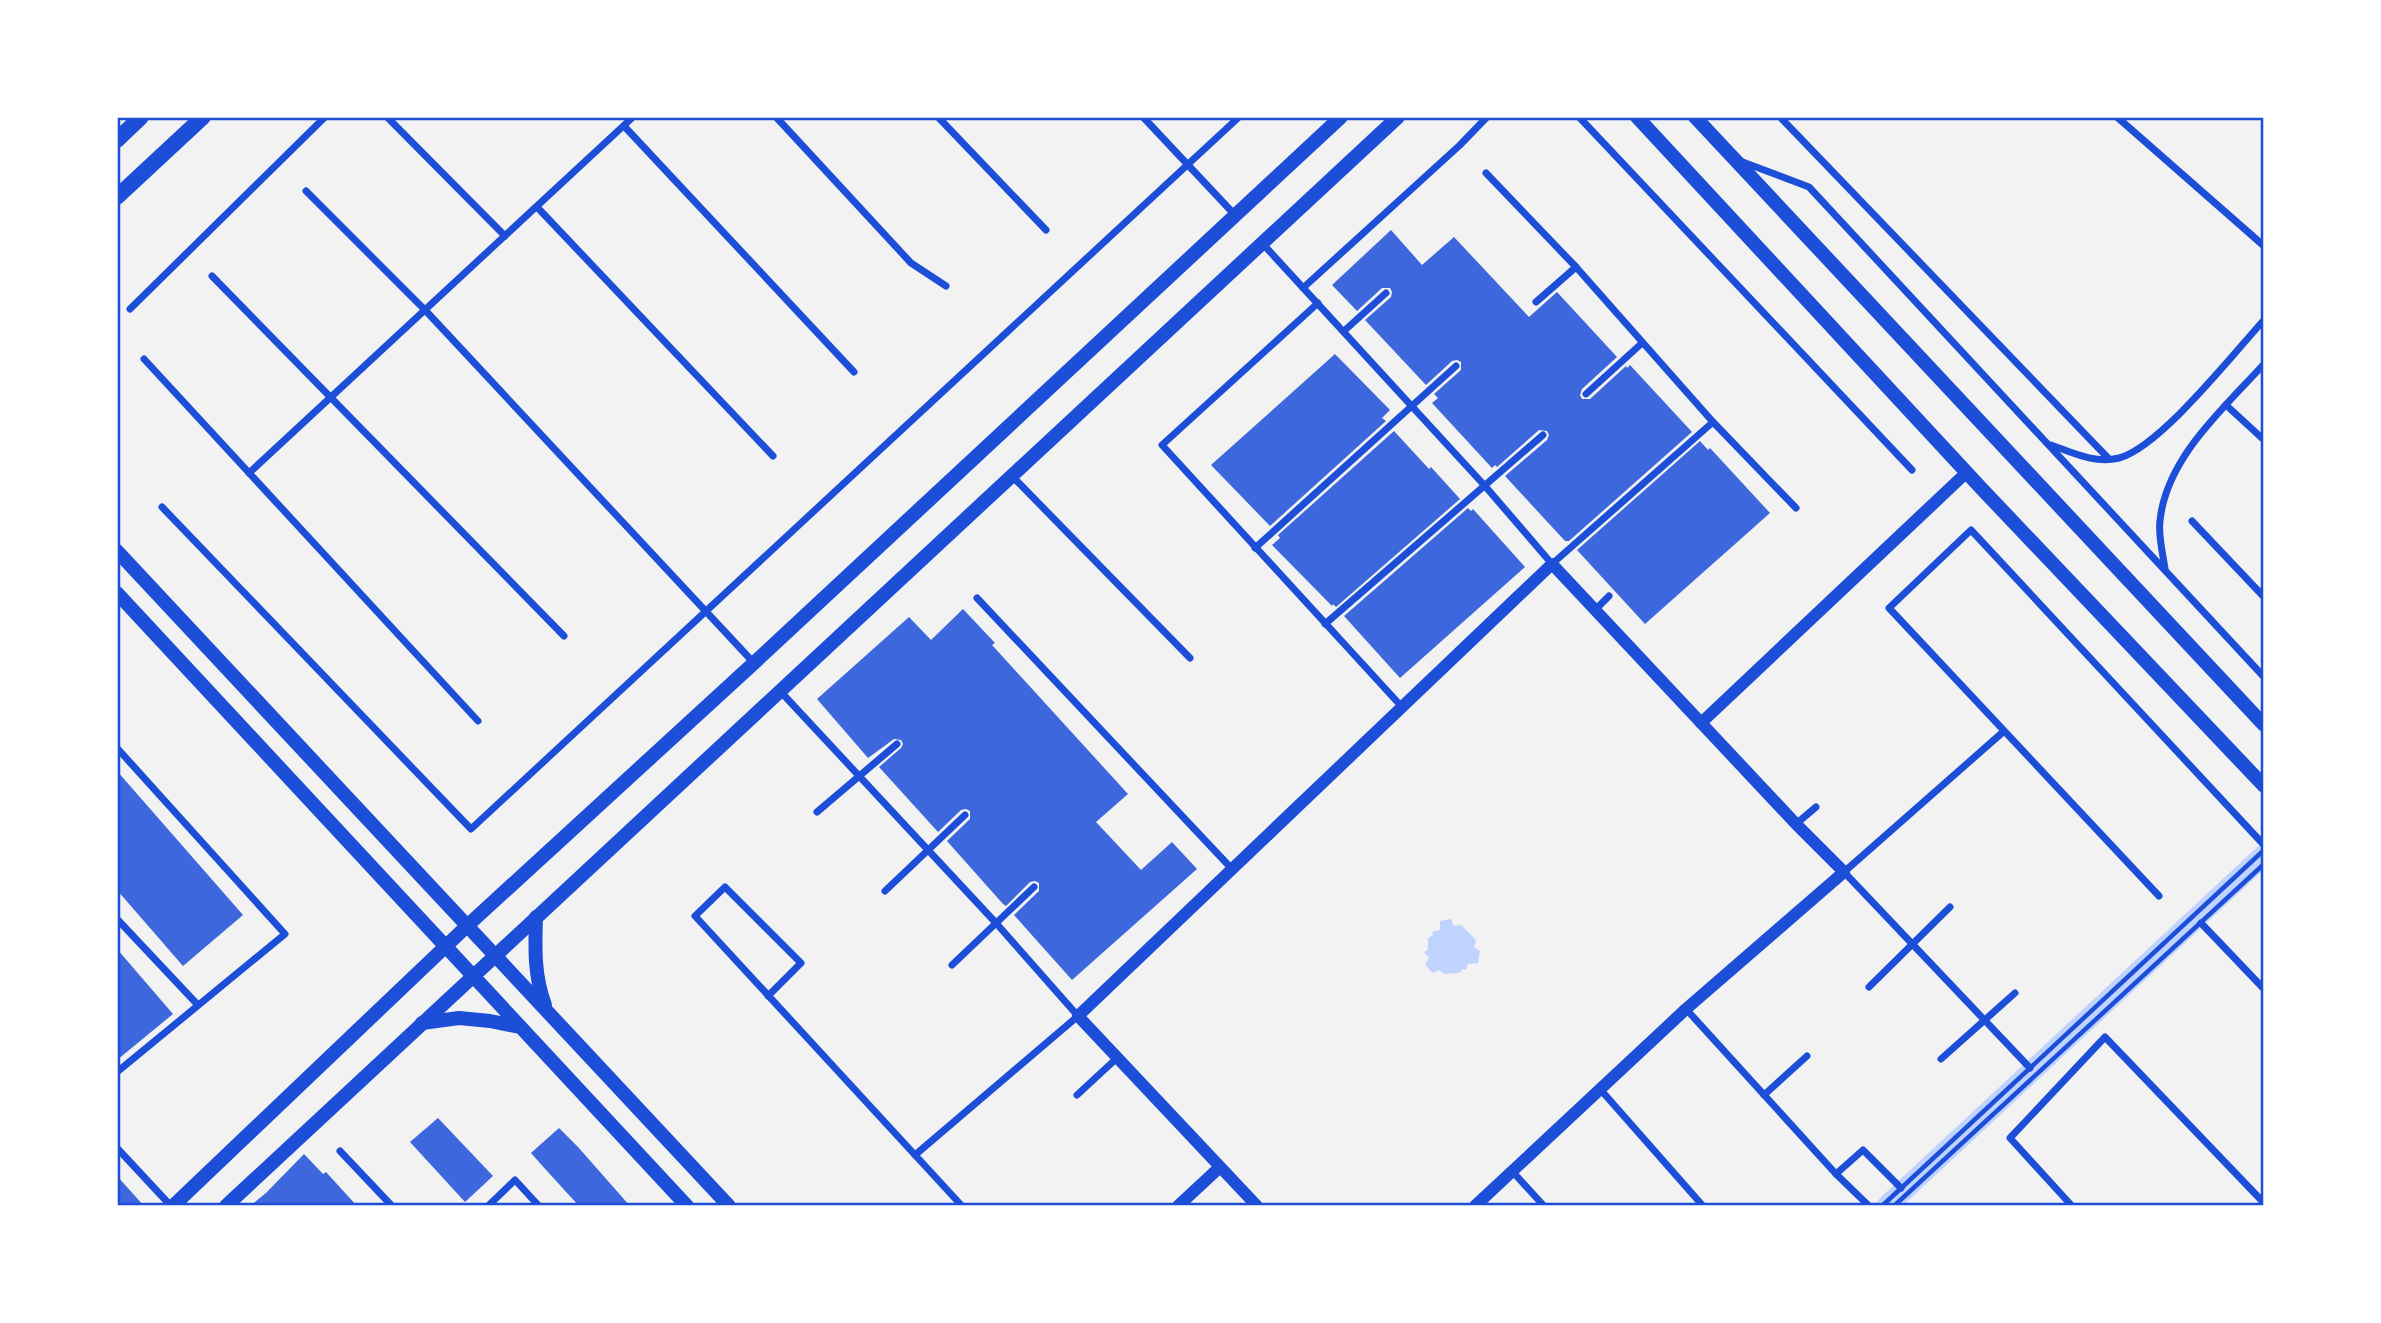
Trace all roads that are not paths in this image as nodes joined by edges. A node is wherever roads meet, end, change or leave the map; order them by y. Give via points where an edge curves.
1 (141, 117) edge
2 (203, 117) edge
3 (325, 117) edge
4 (634, 117) edge
5 (776, 117) edge
6 (938, 117) edge
7 (1143, 117) edge
8 (1239, 117) edge
9 (1340, 117) edge
10 (1398, 117) edge
11 (1487, 117) edge
12 (1579, 117) edge
13 (1637, 117) edge
14 (1695, 117) edge
15 (1780, 117) edge
16 (2117, 117) edge
17 (388, 118) edge
18 (624, 126) junction
19 (117, 140) edge
20 (1735, 159) junction
21 (1188, 165) junction
22 (1486, 173) dead end
23 (306, 191) dead end
24 (119, 192) edge
25 (537, 207) junction
26 (1235, 215) junction
27 (1046, 230) dead end
28 (505, 236) junction
29 (1262, 243) junction
30 (2264, 246) edge
31 (1576, 267) junction
32 (212, 276) dead end
33 (946, 286) dead end
34 (1303, 288) junction
35 (1386, 293) dead end
36 (1536, 302) dead end
37 (1318, 303) junction
38 (130, 309) dead end
39 (425, 310) junction
40 (2264, 320) edge
41 (1344, 331) junction
42 (1642, 344) junction
43 (144, 359) dead end
44 (2264, 364) edge
45 (1456, 366) dead end
46 (854, 372) dead end
47 (1586, 394) dead end
48 (331, 396) junction
49 (2226, 405) junction
50 (1412, 406) junction
51 (1713, 422) junction
52 (1543, 435) dead end
53 (2264, 440) edge
54 (2047, 444) junction
55 (773, 456) dead end
56 (2108, 458) junction
57 (1912, 470) dead end
58 (1967, 472) junction
59 (249, 473) junction
60 (1011, 475) junction
61 (1485, 486) junction
62 (162, 508) dead end
63 (1796, 508) dead end
64 (2192, 522) dead end
65 (1255, 548) junction
66 (117, 551) edge
67 (1552, 564) junction
68 (2165, 570) junction
69 (117, 593) edge
70 (1609, 597) dead end
71 (2264, 597) edge
72 (977, 598) dead end
73 (1595, 610) junction
74 (705, 611) junction
75 (1325, 624) junction
76 (564, 636) dead end
77 (1190, 658) dead end
78 (754, 663) junction
79 (2264, 677) edge
80 (779, 690) junction
81 (1402, 707) junction
82 (478, 721) dead end
83 (1701, 723) junction
84 (2264, 725) edge
85 (2003, 732) junction
86 (897, 744) dead end
87 (117, 748) edge
88 (859, 776) junction
89 (2264, 786) edge
90 (1816, 807) dead end
91 (817, 812) dead end
92 (965, 815) dead end
93 (1796, 824) junction
94 (2264, 847) edge
95 (927, 850) junction
96 (2264, 864) edge
97 (1232, 869) junction
98 (1844, 872) junction
99 (1034, 887) dead end
100 (885, 891) dead end
101 (2159, 897) dead end
102 (1950, 907) dead end
103 (536, 917) junction
104 (117, 919) edge
105 (996, 923) junction
106 (2201, 923) junction
107 (467, 926) junction
108 (1911, 945) junction
109 (445, 947) junction
110 (494, 956) junction
111 (952, 965) dead end
112 (472, 977) junction
113 (1868, 987) dead end
114 (2264, 989) edge
115 (2015, 993) dead end
116 (768, 996) junction
117 (197, 1004) junction
118 (1686, 1009) junction
119 (548, 1012) junction
120 (1077, 1016) junction
121 (1983, 1021) junction
122 (422, 1023) junction
123 (520, 1027) junction
124 (1807, 1056) dead end
125 (1117, 1058) junction
126 (1941, 1059) dead end
127 (2030, 1068) junction
128 (117, 1072) edge
129 (1600, 1089) junction
130 (1077, 1095) dead end
131 (1764, 1095) junction
132 (117, 1148) edge
133 (340, 1151) dead end
134 (915, 1155) junction
135 (1220, 1167) junction
136 (1512, 1171) junction
137 (1836, 1174) junction
138 (1901, 1188) junction
139 (2264, 1203) edge
140 (172, 1206) edge
141 (226, 1206) edge
142 (392, 1206) edge
143 (488, 1206) edge
144 (540, 1206) edge
145 (687, 1206) edge
146 (729, 1206) edge
147 (962, 1206) edge
148 (1178, 1206) edge
149 (1256, 1206) edge
150 (1475, 1206) edge
151 (1544, 1206) edge
152 (1703, 1206) edge
153 (1869, 1206) edge
154 (1882, 1206) edge
155 (1894, 1206) edge
156 (2072, 1206) edge

1 - 19 main road
2 - 24 main road
3 - 38 street
4 - 18 street
5 - 33 street via 911,263
6 - 27 street
7 - 21 street
8 - 21 street
9 - 26 main road
10 - 29 main road
11 - 34 street
12 - 57 street
13 - 58 main road
14 - 20 main road
15 - 56 street
16 - 30 street
17 - 28 street
18 - 25 street
18 - 46 street
20 - 54 street via 1809,187
20 - 84 main road
21 - 26 street
21 - 74 street
22 - 31 street
23 - 39 street
25 - 28 street
25 - 55 street
26 - 78 main road
28 - 39 street
29 - 34 street
29 - 60 main road
31 - 36 street
31 - 42 street
32 - 48 street
34 - 37 street
35 - 41 street
37 - 41 street
37 - 65 street via 1162,445
39 - 48 street
39 - 74 street
40 - 56 street via 2147,443 2119,458
41 - 50 street
42 - 47 street
42 - 51 street
43 - 59 street
44 - 49 street
45 - 50 street
48 - 59 street
48 - 76 street
49 - 53 street
49 - 68 street via 2170,480 2160,521
50 - 61 street
50 - 65 street
51 - 63 street
51 - 67 street
52 - 61 street
54 - 56 street via 2090,460
54 - 68 street
58 - 83 street
58 - 89 main road
59 - 82 street
60 - 77 street
60 - 80 main road
61 - 67 street
61 - 75 street
62 - 74 street via 471,829
64 - 71 street
65 - 75 street
66 - 107 main road
67 - 73 street
67 - 81 street
68 - 79 street
69 - 109 main road
70 - 73 street
72 - 97 street
73 - 83 street
74 - 78 street
75 - 81 street
78 - 107 main road
80 - 88 street
80 - 103 main road
81 - 97 street
83 - 93 street
85 - 94 street via 1889,608 1970,530
85 - 98 street
85 - 101 street
86 - 88 street
87 - 117 street via 285,934
88 - 91 street
88 - 95 street
90 - 93 street
92 - 95 street
93 - 98 street
94 - 127 lane
95 - 100 street
95 - 105 street
96 - 106 lane
97 - 120 street
98 - 108 street
98 - 118 street
99 - 105 street
102 - 108 street
103 - 110 main road
103 - 119 main road via 538,988
104 - 117 street
105 - 111 street
105 - 120 street
106 - 114 street
106 - 155 lane
107 - 109 main road
107 - 110 main road
108 - 113 street
108 - 121 street
109 - 112 main road
109 - 140 main road
110 - 112 main road
110 - 119 main road
112 - 122 main road
112 - 123 main road
115 - 121 street
116 - 116 street via 801,963 725,887 695,916
116 - 134 street
117 - 128 street
118 - 129 street
118 - 131 street
119 - 146 main road
120 - 125 street
120 - 134 street
121 - 126 street
121 - 127 street
122 - 123 main road via 459,1018
122 - 141 main road
123 - 145 main road
124 - 131 street
125 - 130 street
125 - 135 street
127 - 138 lane
129 - 136 street
129 - 152 street
131 - 137 street
132 - 140 street
133 - 142 street
134 - 147 street
135 - 148 street
135 - 149 street
136 - 150 street
136 - 151 street
137 - 138 street via 1863,1150
137 - 153 street
138 - 154 lane
139 - 156 street via 2105,1037 2010,1138
143 - 144 street via 515,1180

